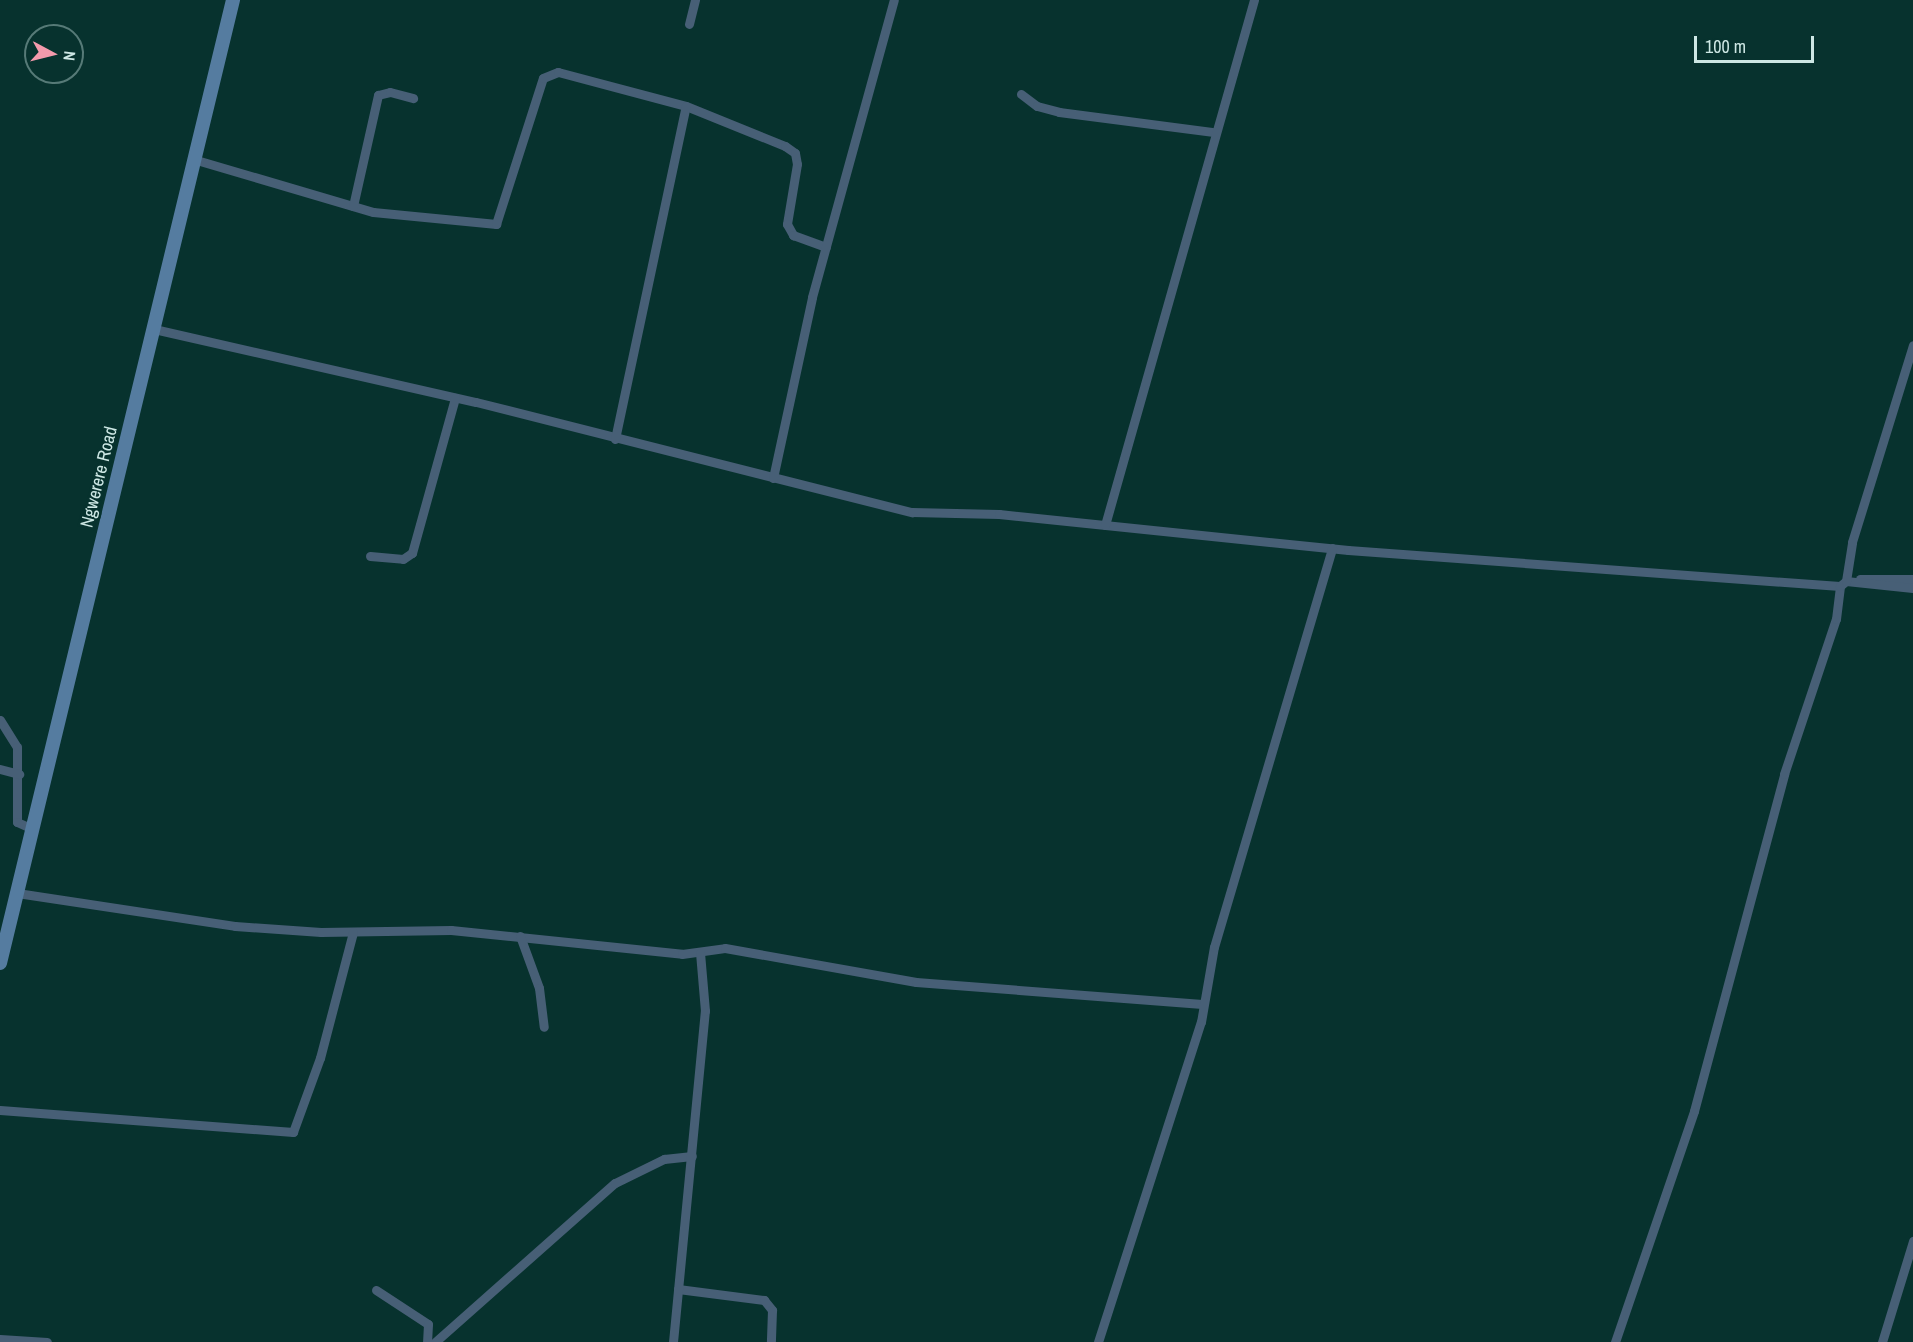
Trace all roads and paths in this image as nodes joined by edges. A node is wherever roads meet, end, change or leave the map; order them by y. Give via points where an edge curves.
1 (234, 0) edge
2 (695, 0) edge
3 (894, 0) edge
4 (1254, 0) edge
5 (689, 24) dead end
6 (1021, 94) dead end
7 (413, 98) dead end
8 (686, 106) junction
9 (1214, 132) junction
10 (193, 159) junction
11 (353, 206) junction
12 (826, 247) junction
13 (154, 329) junction
14 (1913, 345) edge
15 (455, 398) junction
16 (615, 439) junction
17 (773, 478) junction
18 (1105, 525) junction
19 (1332, 548) junction
20 (370, 555) dead end
21 (1913, 579) edge
22 (1843, 583) junction
23 (1913, 588) edge
24 (0, 720) edge
25 (0, 769) edge
26 (19, 774) junction
27 (33, 829) junction
28 (17, 893) junction
29 (353, 932) junction
30 (520, 936) junction
31 (700, 953) junction
32 (0, 963) edge
33 (1202, 1004) junction
34 (544, 1027) dead end
35 (0, 1110) edge
36 (692, 1156) junction
37 (1913, 1240) edge
38 (678, 1289) junction
39 (376, 1290) dead end
40 (0, 1339) edge
41 (47, 1342) edge
42 (427, 1342) edge
43 (435, 1342) edge
44 (673, 1342) edge
45 (771, 1342) edge
46 (1098, 1342) edge
47 (1615, 1342) edge
48 (1882, 1342) edge

1 - 10 main road, Ngwerere Road
2 - 5 street
3 - 12 street
4 - 9 street
6 - 9 street via 1037,106 1059,112
7 - 11 street via 390,92 378,96
8 - 11 street via 589,78 546,74 496,224 471,218 406,219
8 - 12 street via 795,153 787,224 793,235
8 - 16 street
9 - 18 street
10 - 11 street
10 - 13 main road, Ngwerere Road
12 - 17 street
13 - 15 street
13 - 27 main road, Ngwerere Road
14 - 22 street
15 - 16 street
15 - 20 street via 412,553 402,559
16 - 17 street
17 - 18 street via 912,512
18 - 19 street
19 - 22 street
19 - 33 street
21 - 22 street
22 - 23 street
22 - 47 street via 1836,619 1784,774 1694,1112
24 - 26 street via 17,747
25 - 26 street
26 - 27 street via 17,822
27 - 28 main road, Ngwerere Road
28 - 29 street via 236,927
28 - 32 main road, Ngwerere Road
29 - 30 street via 423,929
29 - 35 street via 320,1058 293,1132
30 - 31 street
30 - 34 street via 539,988
31 - 33 street via 725,948 916,982
31 - 36 street via 705,1011
33 - 46 street via 1189,1062
36 - 38 street
36 - 43 street via 664,1159 615,1184
37 - 48 street
38 - 44 street
38 - 45 street via 764,1300 772,1310
39 - 42 street via 428,1324
40 - 41 street

